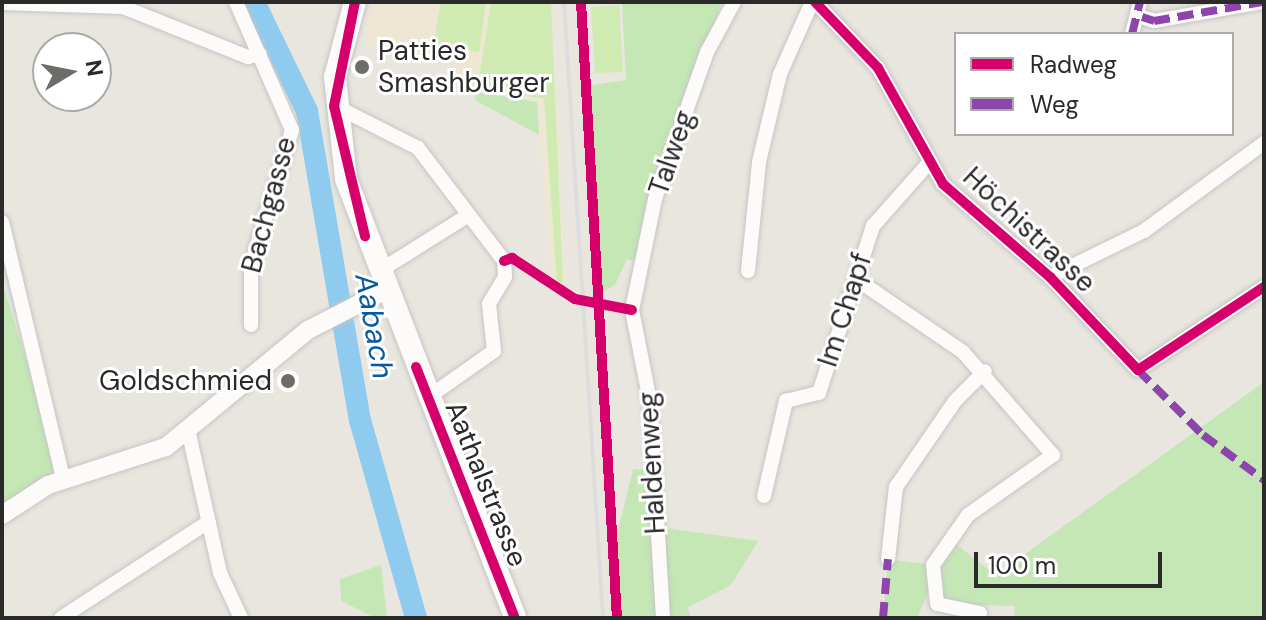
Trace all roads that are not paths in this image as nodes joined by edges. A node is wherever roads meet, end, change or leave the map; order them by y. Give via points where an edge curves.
1 (236, 2) edge
2 (355, 2) edge
3 (734, 2) edge
4 (813, 2) edge
5 (1263, 2) edge
6 (2, 3) edge
7 (1141, 10) edge
8 (1133, 32) edge
9 (260, 54) junction
10 (334, 106) junction
11 (1264, 143) edge
12 (927, 165) junction
13 (467, 216) junction
14 (2, 222) edge
15 (748, 271) dead end
16 (1050, 277) junction
17 (385, 279) junction
18 (856, 279) junction
19 (1264, 287) edge
20 (632, 310) joint
21 (251, 325) dead end
22 (985, 371) junction
23 (426, 399) junction
24 (189, 434) junction
25 (63, 479) junction
26 (764, 496) dead end
27 (2, 515) edge
28 (208, 522) junction
29 (888, 559) dead end
30 (980, 613) dead end
31 (61, 618) edge
32 (241, 618) edge
33 (515, 618) edge
34 (663, 618) edge

1 - 9 street, Bachgasse
2 - 10 main road, Aathalstrasse
3 - 20 street, Talweg via 707,52 655,199
4 - 12 street, Höchistrasse via 878,68
4 - 15 street, Höchistrasse via 780,74 759,162
5 - 7 street via 1154,21
6 - 9 street via 123,7 248,57
7 - 8 street
9 - 21 street, Bachgasse via 292,130 251,265
10 - 13 street via 418,148
10 - 17 main road, Aathalstrasse via 353,205
11 - 16 street via 1144,231
12 - 16 street, Höchistrasse
12 - 18 street, Im Chapf via 881,211
13 - 17 street
13 - 23 street via 504,261 505,277 489,304 494,351
14 - 25 street
16 - 19 street, Höchistrasse via 1138,370
17 - 23 main road, Aathalstrasse
17 - 24 street via 355,305 269,359
18 - 22 street via 892,297
18 - 26 street, Im Chapf via 819,393 786,401
20 - 34 street, Haldenweg via 649,389
22 - 29 street via 944,415 896,487
22 - 30 street via 1053,455 968,515 933,565 937,604
23 - 33 main road, Aathalstrasse
24 - 25 street via 149,455
24 - 28 street
25 - 27 street
28 - 31 street
28 - 32 street

